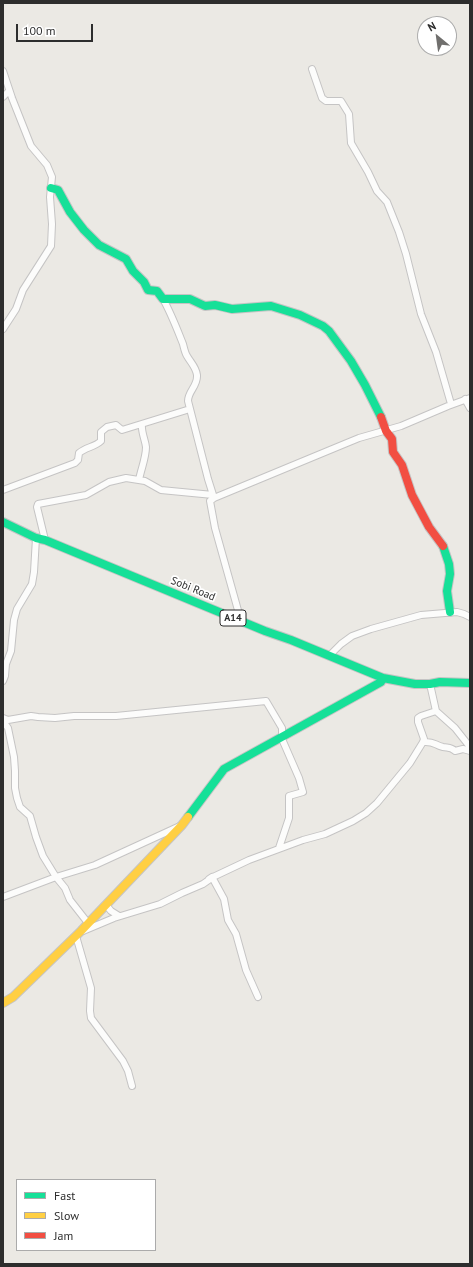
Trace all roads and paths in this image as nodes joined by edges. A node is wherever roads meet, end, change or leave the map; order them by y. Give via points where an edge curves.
1 (312, 69) dead end
2 (3, 71) edge
3 (9, 91) junction
4 (3, 97) edge
5 (51, 188) junction
6 (163, 298) junction
7 (3, 329) edge
8 (468, 398) edge
9 (451, 404) junction
10 (470, 408) edge
11 (190, 409) junction
12 (142, 424) junction
13 (386, 431) junction
14 (139, 480) junction
15 (3, 490) edge
16 (213, 496) junction
17 (3, 522) edge
18 (36, 538) junction
19 (45, 540) junction
20 (450, 612) junction
21 (470, 618) edge
22 (241, 621) junction
23 (329, 656) junction
24 (5, 661) edge
25 (383, 678) junction
26 (3, 681) edge
27 (470, 683) edge
28 (430, 684) junction
29 (436, 711) junction
30 (3, 718) edge
31 (3, 721) edge
32 (283, 736) junction
33 (423, 742) junction
34 (470, 747) edge
35 (470, 751) edge
36 (182, 825) junction
37 (279, 848) junction
38 (56, 877) junction
39 (212, 877) junction
40 (3, 897) edge
41 (106, 905) junction
42 (119, 916) junction
43 (88, 923) junction
44 (79, 934) junction
45 (258, 997) dead end
46 (3, 1003) edge
47 (132, 1086) dead end

1 - 9 street via 322,98 326,101 341,100 349,114 351,143 377,191 387,202 406,254 421,314 436,352
2 - 3 street
3 - 4 street
3 - 5 street via 32,146 52,177
5 - 6 main road via 58,190 70,212 92,239 126,260 148,290 156,290
5 - 7 street via 51,246 23,290 16,309
6 - 11 street via 172,313 186,356 192,362 197,375 197,383 188,397
6 - 13 main road via 190,299 205,306 224,308 271,306 300,315 323,326 334,337 359,373
8 - 9 street
8 - 10 street
9 - 13 street
11 - 12 street
11 - 16 street
12 - 14 street via 146,448
12 - 15 street via 122,430 116,425 107,427 101,432 101,441 79,453 75,463
13 - 16 street via 359,438
13 - 20 main road via 392,439 393,452 402,465 412,495 442,546 450,574 447,591
14 - 16 street via 161,490
14 - 19 street via 112,480 86,495 38,504
16 - 22 street via 210,501 212,513
17 - 18 main road, Sobi Road / A14
18 - 19 main road, Sobi Road / A14
18 - 24 street via 32,584 17,609 11,651
19 - 22 main road, Sobi Road / A14
20 - 21 street via 464,614
20 - 23 street via 421,615 371,629 352,636
22 - 23 main road, Sobi Road / A14
23 - 25 main road, Sobi Road / A14
24 - 26 street
25 - 28 main road, Sobi Road / A14
25 - 32 main road via 381,682
27 - 28 main road, Sobi Road / A14
28 - 29 street
29 - 33 street via 418,718
29 - 34 street via 455,728
30 - 32 street via 8,720 31,716 116,716 266,701 282,728
31 - 38 street via 8,728 14,757 15,788 20,807 30,816 43,856
32 - 36 main road via 224,769
32 - 37 street via 282,740 303,792 289,796 289,818
33 - 35 street via 451,747 455,751
33 - 37 street via 398,778 366,813 325,834
36 - 38 street via 96,865
36 - 41 main road
37 - 39 street
38 - 40 street
38 - 43 street
39 - 42 street via 203,884 160,904
39 - 45 street via 224,899 228,920 236,934
41 - 42 street
41 - 43 main road
42 - 44 street
43 - 44 main road
44 - 46 main road
44 - 47 street via 91,988 91,1018 123,1061

